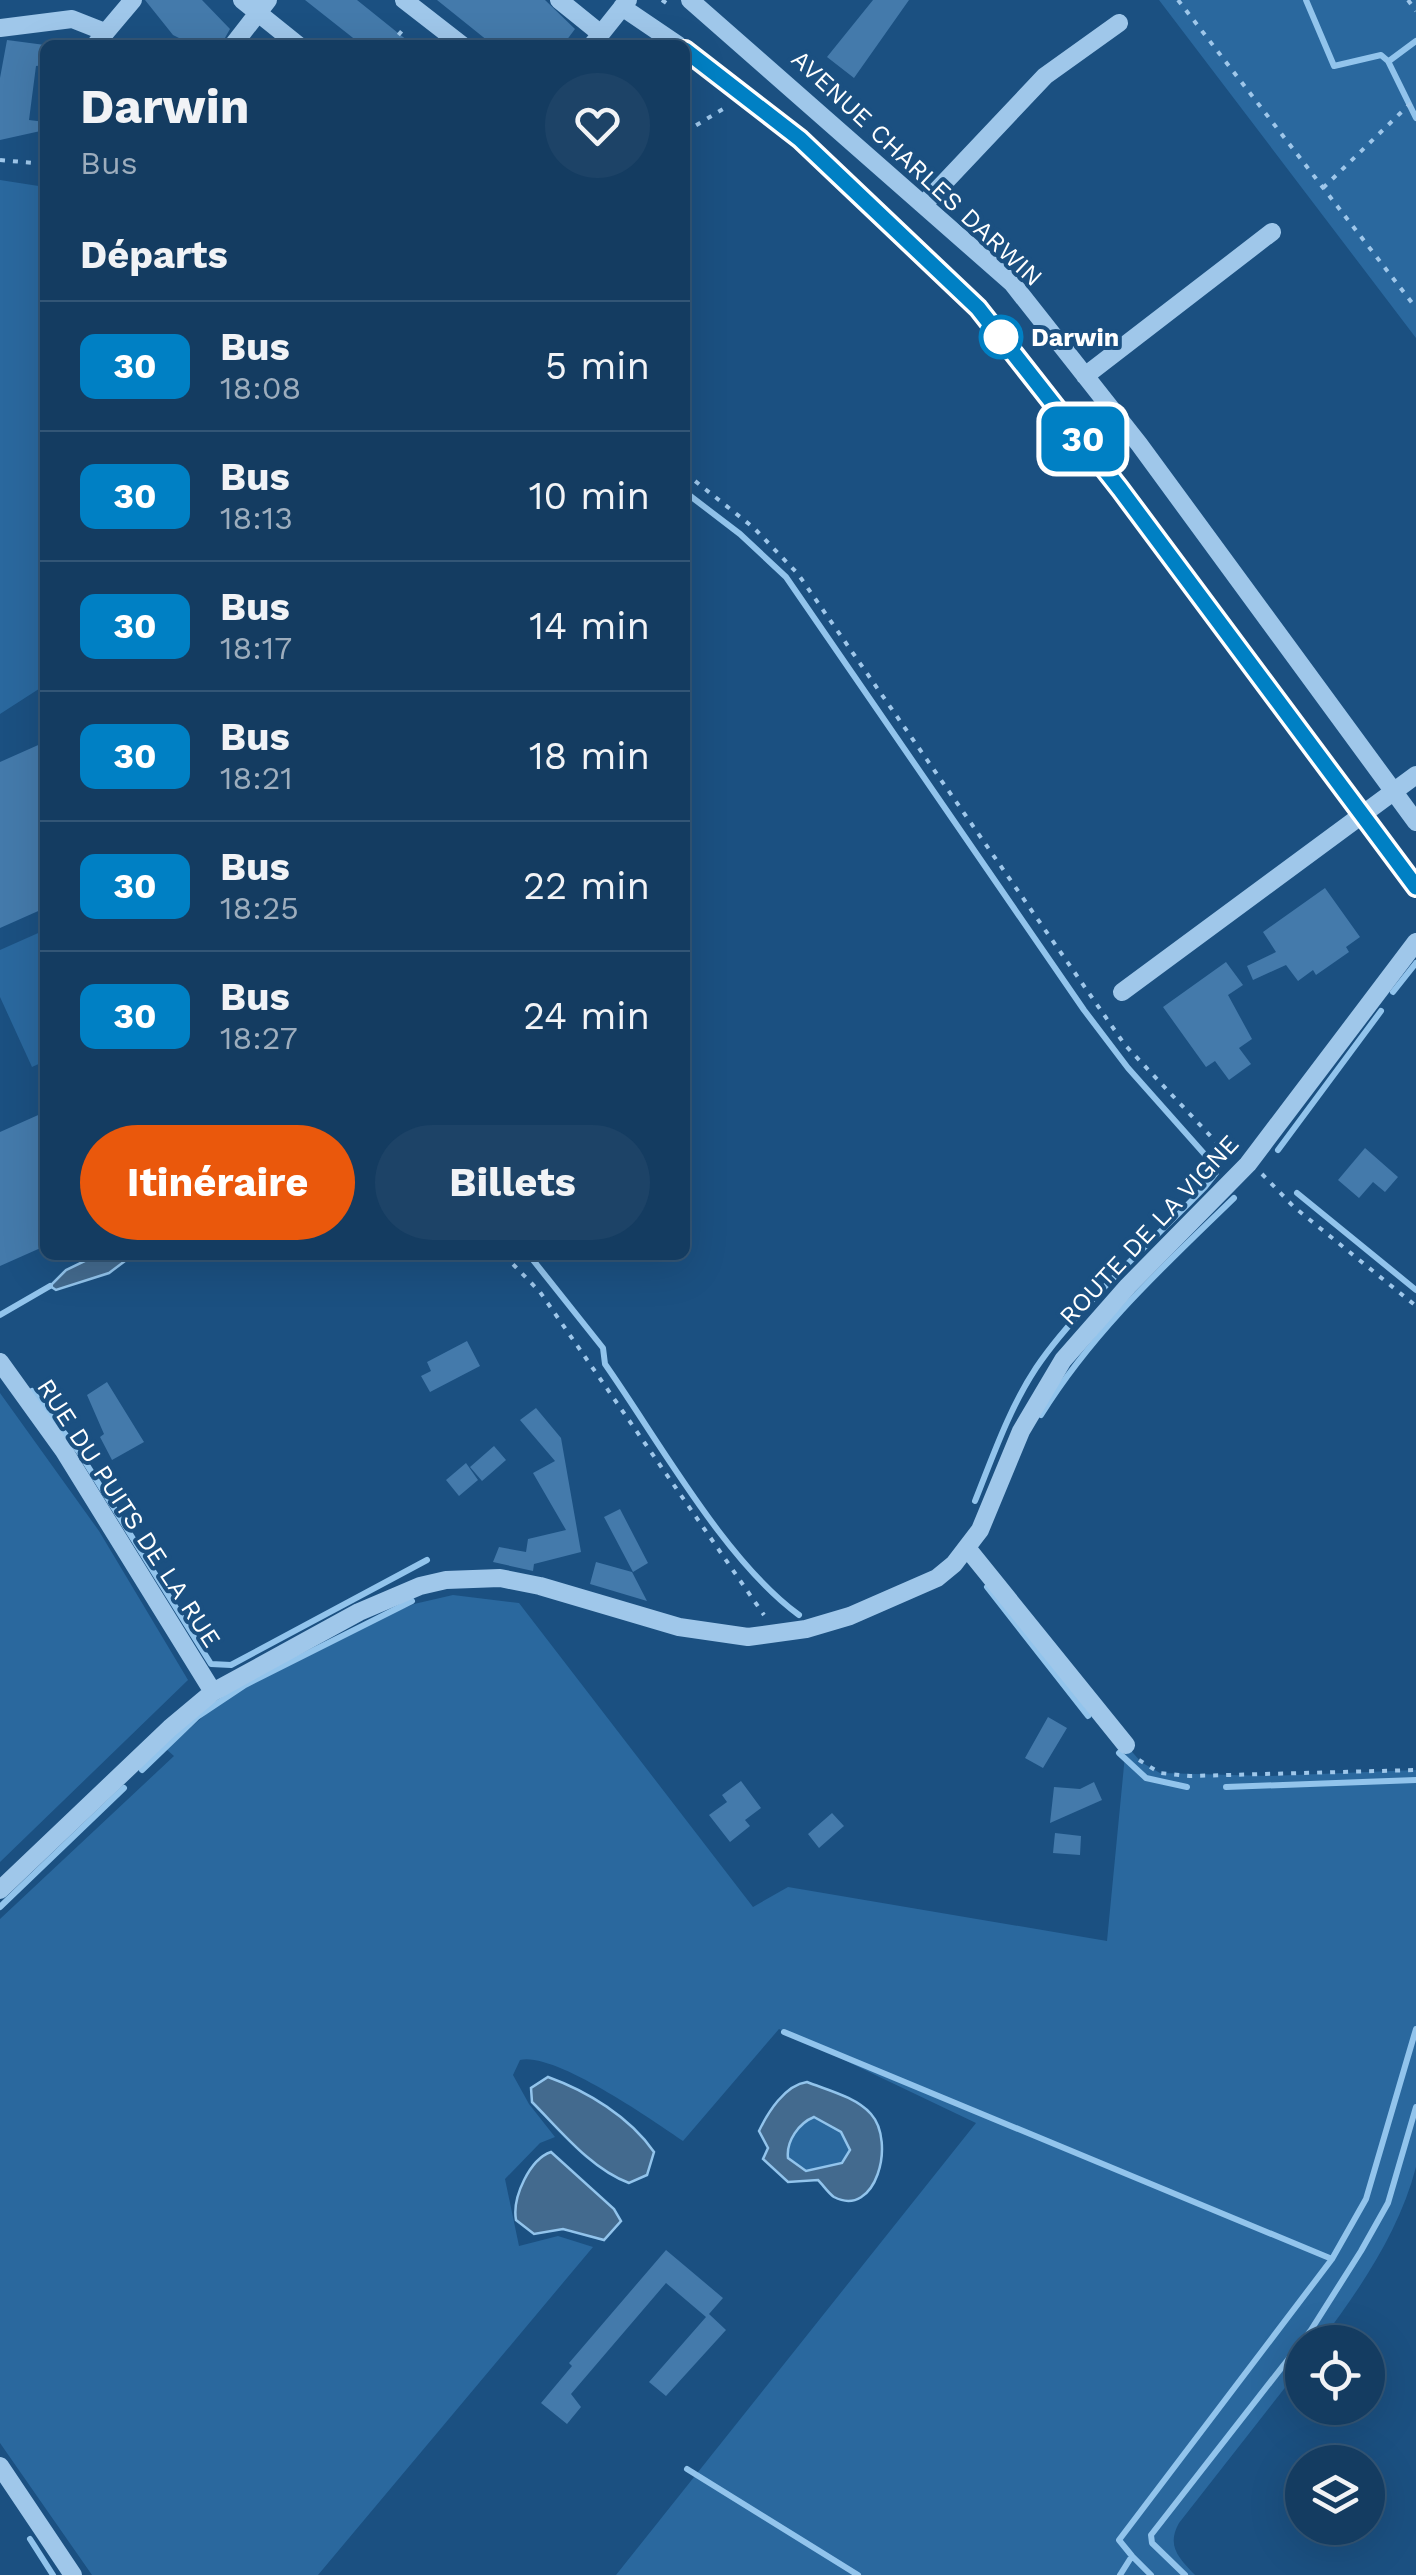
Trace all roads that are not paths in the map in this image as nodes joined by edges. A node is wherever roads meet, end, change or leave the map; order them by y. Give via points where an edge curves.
1 (133, 0) edge
2 (242, 0) edge
3 (404, 0) edge
4 (558, 0) edge
5 (690, 0) edge
6 (625, 4) edge
7 (263, 6) edge
8 (1119, 24) dead end
9 (0, 28) edge
10 (100, 39) edge
11 (237, 40) edge
12 (294, 40) edge
13 (456, 40) edge
14 (597, 40) edge
15 (672, 40) edge
16 (690, 54) edge
17 (924, 203) junction
18 (1272, 232) dead end
19 (1085, 376) junction
20 (1416, 774) edge
21 (1392, 792) junction
22 (1360, 816) junction
23 (1416, 822) edge
24 (1416, 887) edge
25 (1416, 942) edge
26 (1122, 992) dead end
27 (0, 1362) edge
28 (968, 1548) junction
29 (213, 1692) junction
30 (1126, 1745) road end
31 (0, 1890) edge
32 (0, 2466) edge
33 (73, 2575) edge

1 - 10 street
2 - 7 street
3 - 13 street
4 - 14 street
5 - 17 street, AVENUE CHARLES DARWIN
6 - 14 street
6 - 15 street
7 - 11 street
7 - 12 street
8 - 17 street via 1045,76
9 - 10 street via 72,20
16 - 22 street via 800,139 978,308
17 - 19 street, AVENUE CHARLES DARWIN via 1012,283
18 - 19 street
19 - 21 street, AVENUE CHARLES DARWIN
20 - 21 street
21 - 22 street
21 - 23 street, AVENUE CHARLES DARWIN
22 - 24 street
22 - 26 street
25 - 28 street, ROUTE DE LA VIGNE via 1248,1164 1064,1360 1029,1416
27 - 29 street, RUE DU PUITS DE LA RUE via 64,1450
28 - 29 street, ROUTE DE LA VIGNE via 916,1590 779,1634 713,1634 540,1586 460,1578 391,1597
28 - 30 street
29 - 31 street, ROUTE DE LA VIGNE
32 - 33 street

